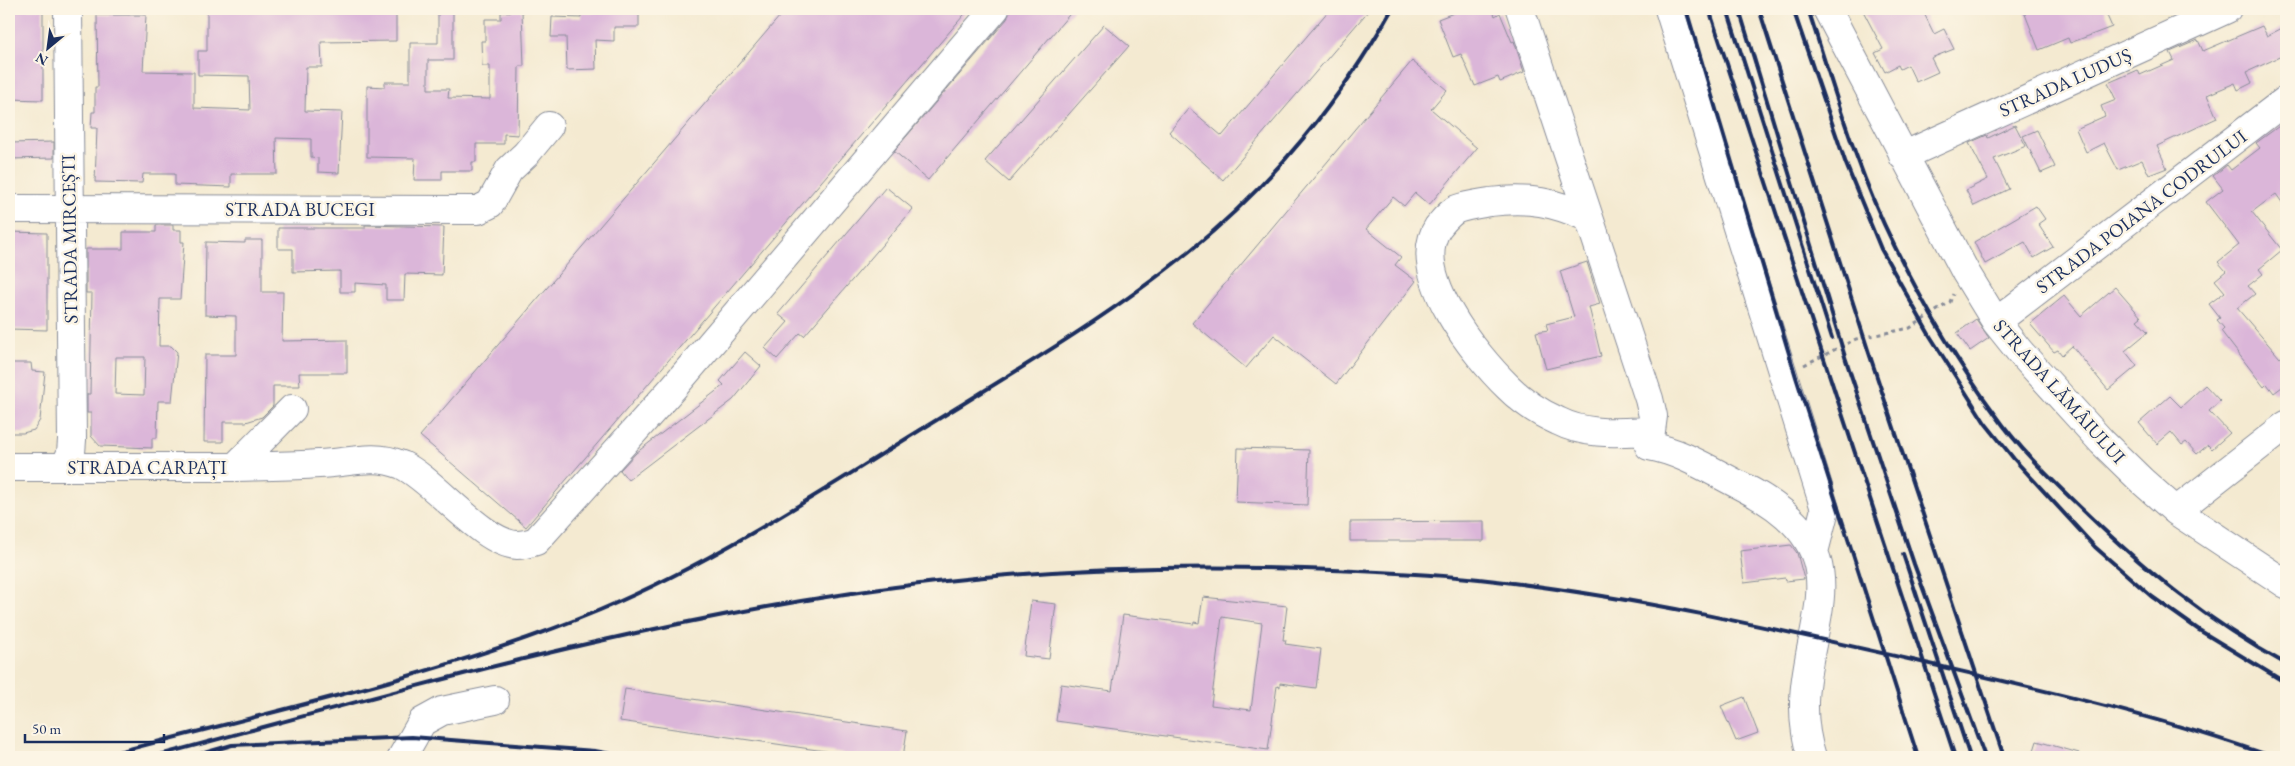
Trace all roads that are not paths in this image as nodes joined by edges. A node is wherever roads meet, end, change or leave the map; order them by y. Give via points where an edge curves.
1 (68, 9) edge
2 (995, 9) edge
3 (1520, 9) edge
4 (1669, 9) edge
5 (1827, 9) edge
6 (2227, 9) edge
7 (2286, 100) edge
8 (550, 126) dead end
9 (1903, 156) junction
10 (69, 208) junction
11 (9, 209) edge
12 (1589, 218) junction
13 (1996, 322) junction
14 (292, 409) dead end
15 (2286, 425) edge
16 (1651, 431) junction
17 (65, 467) junction
18 (235, 467) junction
19 (9, 468) edge
20 (2176, 511) junction
21 (1814, 552) junction
22 (2286, 584) edge
23 (495, 700) dead end
24 (402, 757) edge
25 (1812, 757) edge

1 - 10 street, STRADA MIRCEȘTI
2 - 18 street via 673,388 536,541 518,545 507,543 467,517 415,473 402,465 377,458
3 - 12 street
4 - 21 street via 1825,509
5 - 9 street, STRADA LĂMÂIULUI
6 - 9 street, STRADA LUDUȘ
7 - 13 street, STRADA POIANA CODRULUI
8 - 10 street, STRADA BUCEGI via 509,170 490,204 478,210
9 - 13 street, STRADA LĂMÂIULUI
10 - 11 street, STRADA BUCEGI
10 - 17 street, STRADA MIRCEȘTI via 72,440
12 - 16 street via 1649,399
12 - 16 street via 1558,205 1531,199 1468,205 1456,210 1445,218 1430,246 1436,283 1470,345 1508,388 1526,402 1559,422 1581,429
13 - 20 street, STRADA LĂMÂIULUI via 2102,442
14 - 18 street, STRADA CARPAȚI
15 - 20 street
16 - 21 street via 1649,446 1682,456 1777,507 1801,529
17 - 18 street, STRADA CARPAȚI
17 - 19 street, STRADA CARPAȚI
20 - 22 street, STRADA LĂMÂIULUI
21 - 25 street via 1821,580 1821,597 1804,680 1807,741
23 - 24 street via 442,711 422,722

